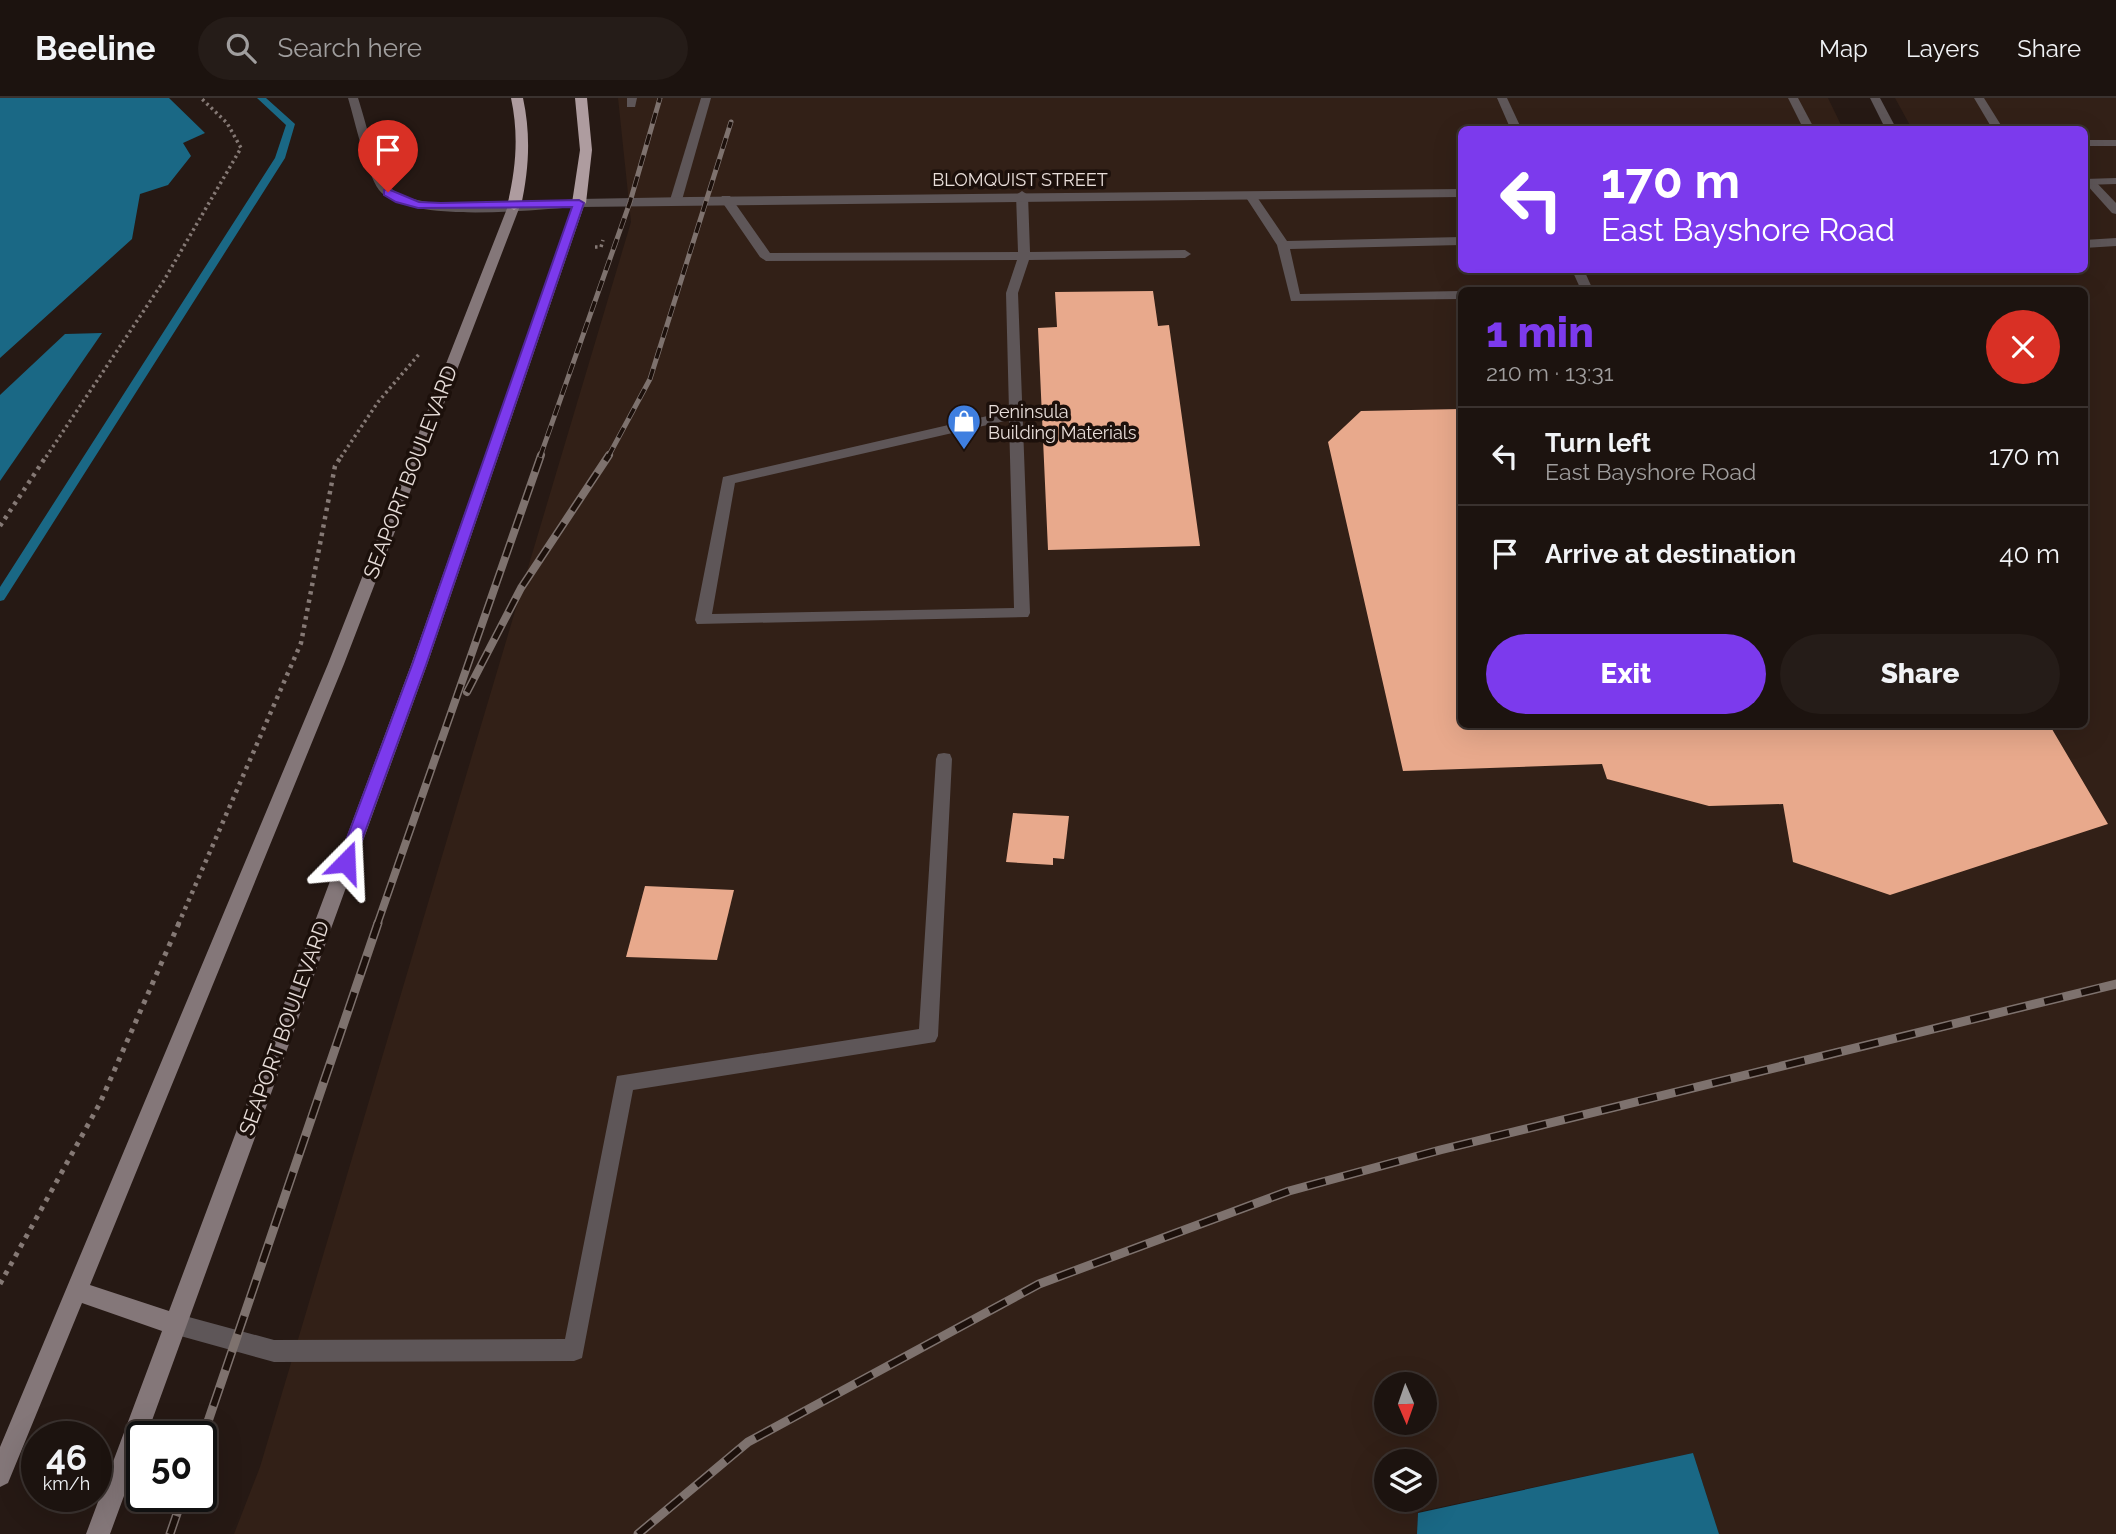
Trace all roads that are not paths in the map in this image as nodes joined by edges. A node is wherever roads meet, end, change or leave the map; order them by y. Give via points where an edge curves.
1 (353, 98) edge
2 (517, 98) edge
3 (582, 98) edge
4 (706, 98) edge
5 (1502, 98) edge
6 (1793, 98) edge
7 (1875, 98) edge
8 (1979, 98) edge
9 (1515, 126) edge
10 (1808, 126) edge
11 (1890, 126) edge
12 (1996, 126) edge
13 (2088, 143) edge
14 (2116, 143) edge
15 (2116, 181) edge
16 (2088, 182) edge
17 (2088, 183) edge
18 (1458, 192) edge
19 (1022, 195) junction
20 (1251, 196) junction
21 (726, 199) junction
22 (676, 200) junction
23 (579, 203) junction
24 (514, 206) junction
25 (2116, 210) edge
26 (1458, 241) edge
27 (2116, 242) edge
28 (2088, 244) edge
29 (1283, 245) junction
30 (1185, 254) dead end
31 (1024, 256) junction
32 (1458, 295) edge
33 (1015, 414) junction
34 (944, 759) dead end
35 (77, 1291) junction
36 (174, 1324) junction
37 (0, 1475) edge
38 (98, 1534) edge

1 - 24 street, BLOMQUIST STREET via 380,182 388,192 418,205
2 - 24 highway via 524,160
3 - 23 highway via 586,154
4 - 22 street
5 - 9 street
6 - 10 street
7 - 11 street
8 - 12 street
13 - 14 street
15 - 16 street
17 - 25 street
18 - 20 street, BLOMQUIST STREET
19 - 20 street, BLOMQUIST STREET
19 - 21 street, BLOMQUIST STREET
19 - 31 street
20 - 29 street
21 - 22 street, BLOMQUIST STREET
21 - 31 street via 766,257
22 - 23 street, BLOMQUIST STREET
23 - 24 street, BLOMQUIST STREET
23 - 36 main road, SEAPORT BOULEVARD via 419,665
24 - 35 main road, SEAPORT BOULEVARD via 336,664
26 - 29 street
27 - 28 street
29 - 32 street via 1295,298
30 - 31 street
31 - 33 street via 1012,293
33 - 33 street via 728,480 703,620 1022,613
34 - 36 street via 928,1037 624,1082 574,1350 274,1351
35 - 36 main road
35 - 37 main road, SEAPORT BOULEVARD
36 - 38 main road, SEAPORT BOULEVARD

